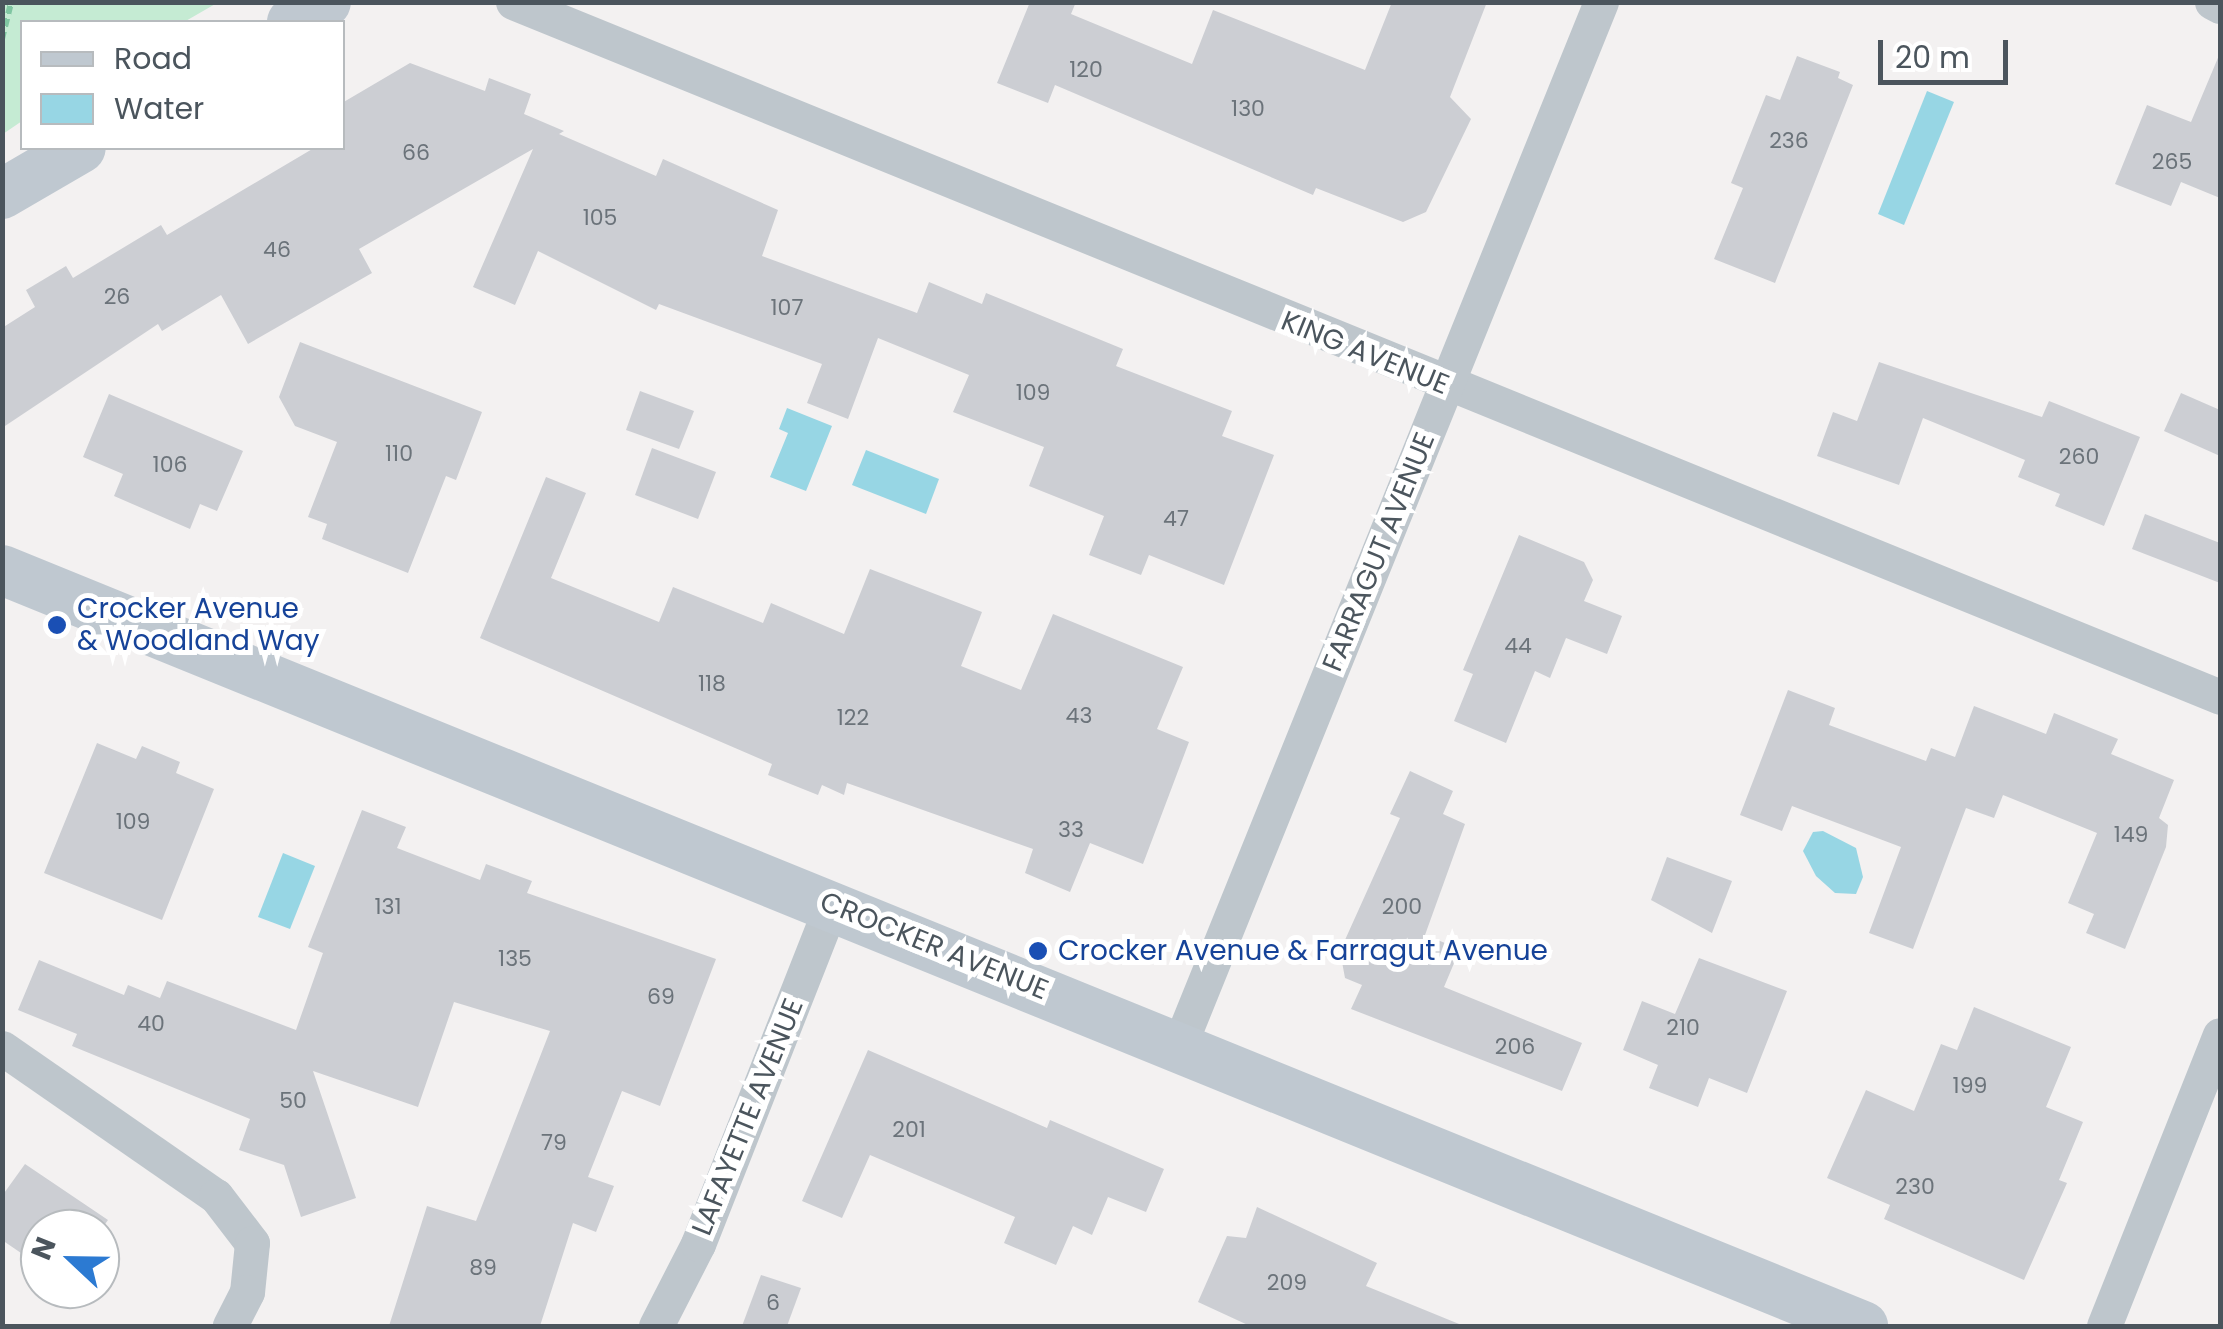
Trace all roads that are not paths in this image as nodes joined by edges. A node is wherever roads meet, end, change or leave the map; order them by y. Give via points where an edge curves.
1 (326, 2) edge
2 (513, 2) edge
3 (1601, 2) edge
4 (2212, 2) edge
5 (2220, 6) edge
6 (295, 20) edge
7 (78, 150) edge
8 (2, 194) edge
9 (1445, 386) junction
10 (2, 570) edge
11 (2220, 697) edge
12 (832, 904) junction
13 (2220, 1035) edge
14 (1180, 1046) junction
15 (8, 1057) edge
16 (230, 1326) edge
17 (656, 1326) edge
18 (1863, 1326) edge
19 (2104, 1326) edge

1 - 6 street
2 - 9 street, KING AVENUE
3 - 9 street, FARRAGUT AVENUE
4 - 5 street
7 - 8 street
9 - 11 street, KING AVENUE
9 - 14 street, FARRAGUT AVENUE
10 - 12 street, CROCKER AVENUE
12 - 14 street, CROCKER AVENUE
12 - 17 street, LAFAYETTE AVENUE via 698,1244
13 - 19 street
14 - 18 street, CROCKER AVENUE
15 - 16 street via 216,1196 252,1243 247,1292

